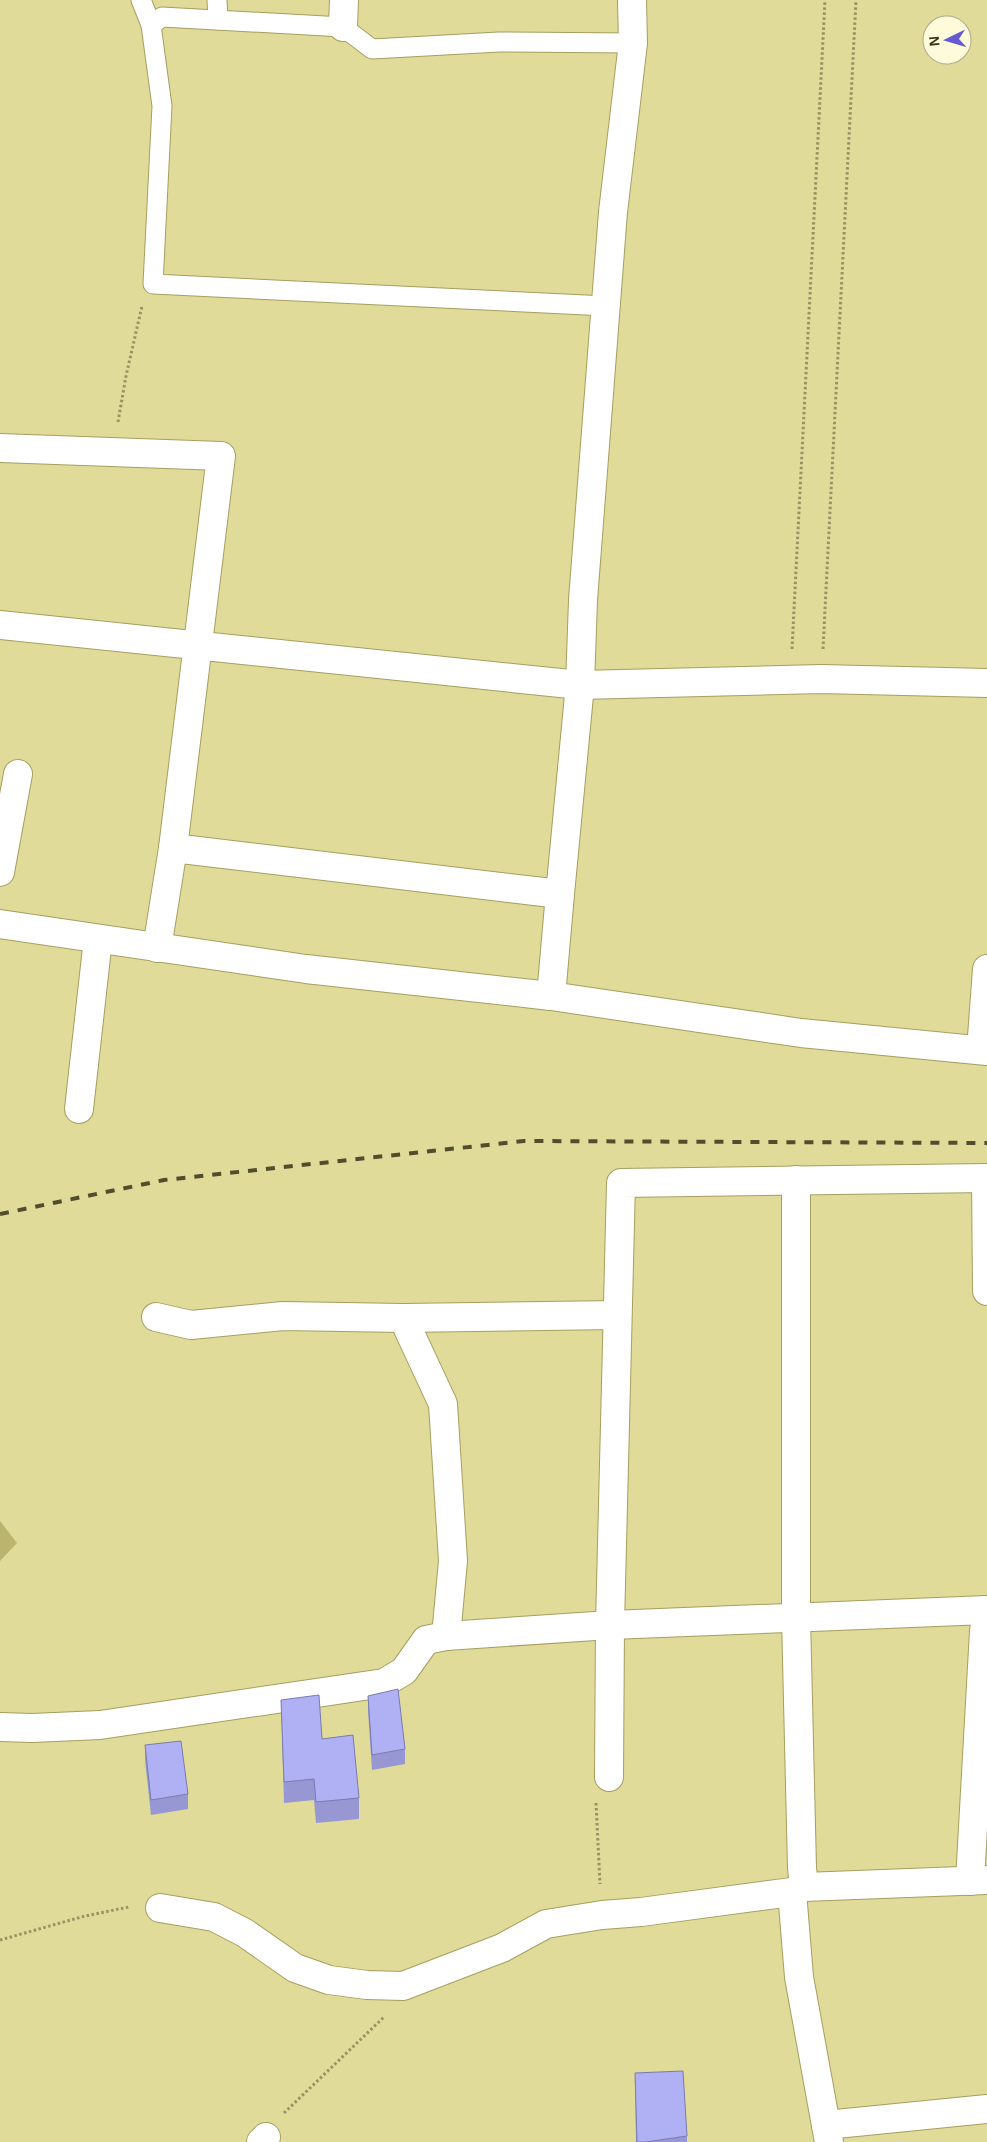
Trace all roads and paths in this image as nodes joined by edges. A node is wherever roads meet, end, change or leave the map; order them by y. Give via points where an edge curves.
1 (141, 0) edge
2 (217, 0) edge
3 (344, 0) edge
4 (632, 0) edge
5 (825, 0) edge
6 (856, 0) edge
7 (218, 20) junction
8 (151, 25) junction
9 (343, 27) junction
10 (633, 43) junction
11 (153, 284) junction
12 (606, 306) junction
13 (0, 448) edge
14 (113, 452) junction
15 (0, 625) edge
16 (198, 646) junction
17 (790, 680) junction
18 (821, 680) junction
19 (987, 683) edge
20 (580, 685) junction
21 (18, 774) dead end
22 (173, 848) junction
23 (0, 872) edge
24 (560, 894) junction
25 (0, 924) edge
26 (98, 939) junction
27 (157, 948) junction
28 (987, 969) edge
29 (551, 996) junction
30 (984, 1051) edge
31 (79, 1109) dead end
32 (986, 1178) edge
33 (796, 1180) junction
34 (987, 1291) edge
35 (617, 1315) junction
36 (156, 1317) dead end
37 (402, 1318) junction
38 (987, 1610) edge
39 (796, 1617) junction
40 (610, 1625) junction
41 (446, 1636) junction
42 (0, 1728) edge
43 (609, 1777) joint
44 (978, 1881) edge
45 (798, 1890) junction
46 (160, 1908) joint
47 (602, 1915) junction
48 (0, 1940) edge
49 (403, 1986) junction
50 (987, 2109) edge
51 (827, 2134) edge
52 (263, 2140) edge

1 - 8 lane
2 - 7 lane
3 - 9 street
4 - 10 street
5 - 17 path
6 - 18 path
7 - 8 lane via 162,17
7 - 9 lane
8 - 11 lane via 162,106
9 - 10 lane via 372,49 499,42
10 - 12 street
11 - 12 lane
11 - 14 path via 145,292
12 - 20 street via 583,600
13 - 14 street
14 - 16 street via 222,456
15 - 16 street
16 - 20 street
16 - 22 street
17 - 18 street
17 - 20 street
18 - 19 street
20 - 24 street
21 - 23 street
22 - 24 street
22 - 27 street
24 - 29 street
25 - 26 street
26 - 27 street
26 - 31 street
27 - 29 street via 306,969
28 - 30 street
29 - 30 street via 800,1033
32 - 33 street
32 - 34 street
33 - 35 street via 621,1183
33 - 39 street
35 - 37 street
35 - 40 street
36 - 37 street via 191,1325 283,1316
37 - 41 street via 443,1404 453,1561
38 - 39 street
38 - 44 street
39 - 40 street
39 - 45 street via 802,1868
40 - 41 street
40 - 43 street
41 - 42 street via 426,1640 404,1671 384,1683 100,1725
43 - 47 path via 595,1788
44 - 45 street
45 - 47 street
45 - 51 street via 799,1977
46 - 48 path via 129,1907
46 - 49 street via 214,1917 245,1933 295,1968 329,1980
47 - 49 street via 546,1924 502,1948
49 - 52 path via 393,2008 273,2124
50 - 51 street

